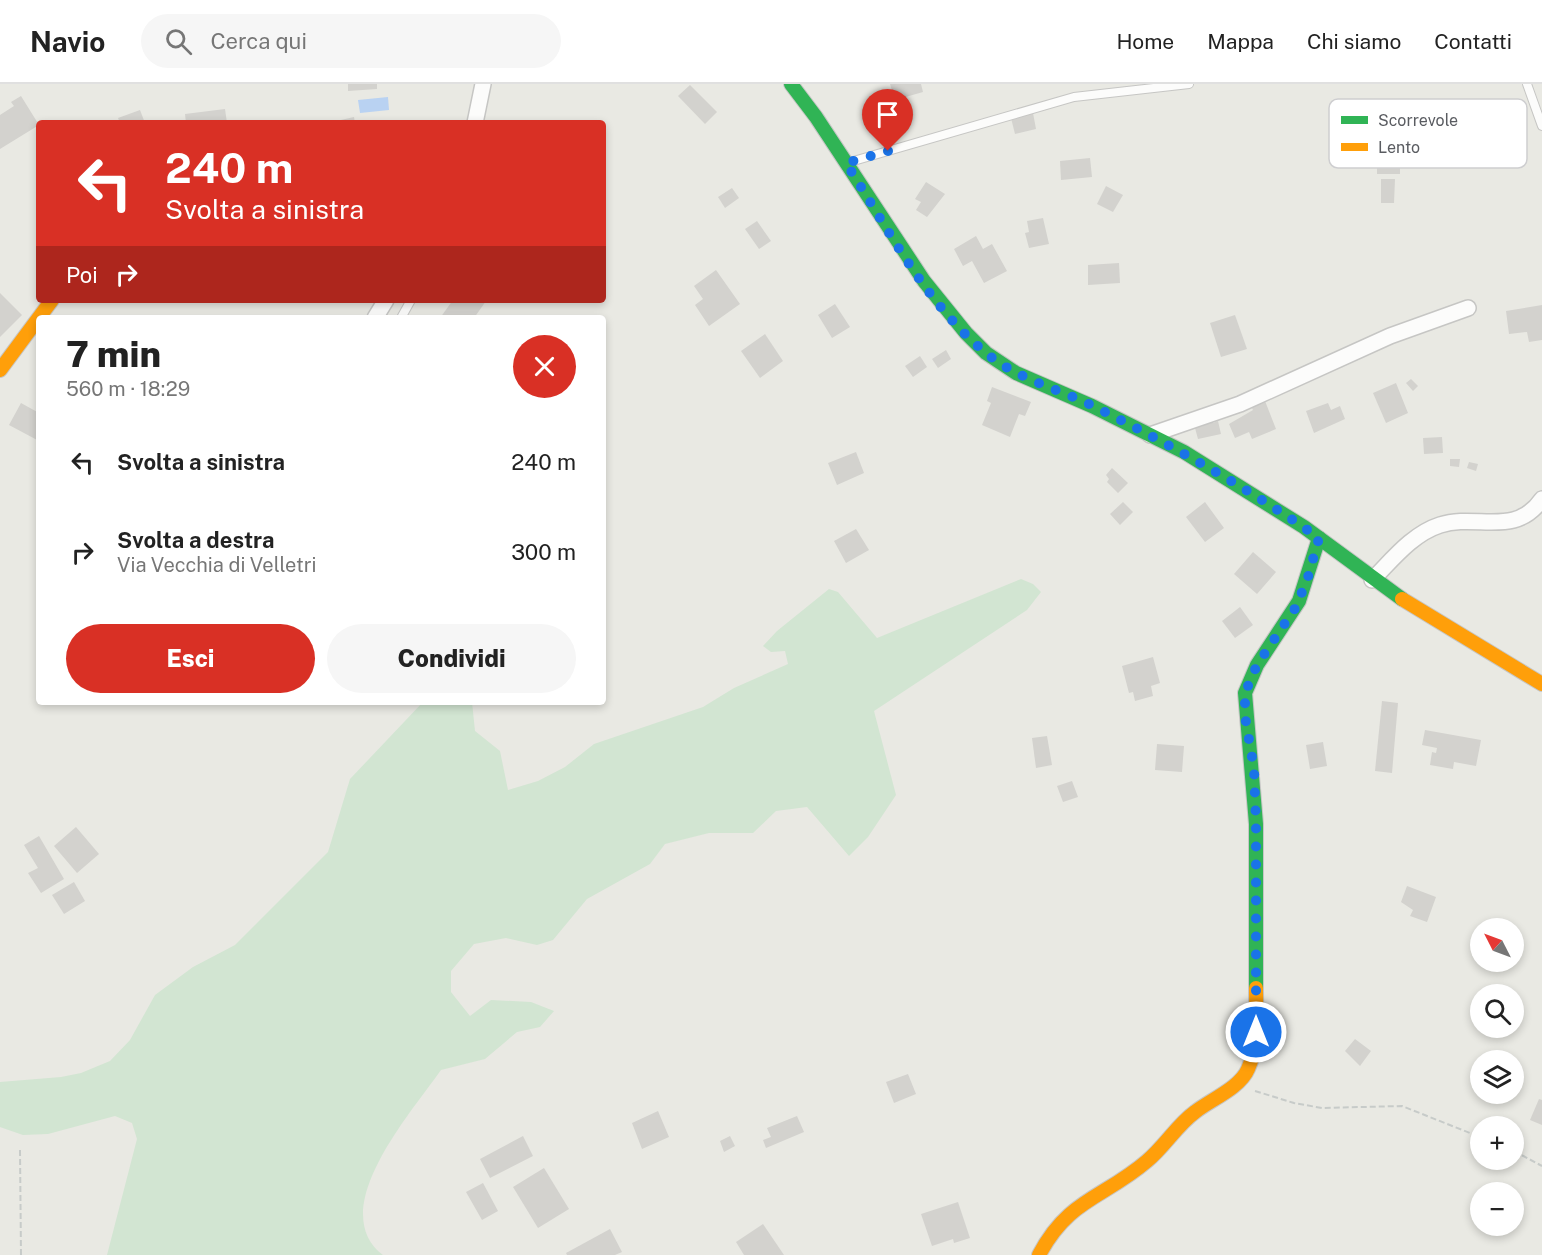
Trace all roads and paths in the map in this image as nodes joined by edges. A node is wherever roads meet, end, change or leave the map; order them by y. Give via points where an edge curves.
1 (483, 84) edge
2 (791, 84) edge
3 (1189, 84) edge
4 (1527, 84) edge
5 (476, 120) edge
6 (1542, 126) edge
7 (846, 163) junction
8 (1468, 308) dead end
9 (36, 322) edge
10 (0, 370) edge
11 (1150, 435) junction
12 (1542, 499) edge
13 (1319, 538) junction
14 (1372, 580) junction
15 (1542, 684) edge
16 (1235, 1083) junction
17 (1470, 1133) edge
18 (20, 1150) dead end
19 (1524, 1157) edge
20 (1542, 1166) edge
21 (21, 1255) edge
22 (1039, 1255) edge

1 - 5 street
2 - 7 street
3 - 7 lane via 1074,97
4 - 6 lane
7 - 11 street via 931,291 986,353 1026,377
8 - 11 street via 1390,336 1240,404
9 - 10 street
11 - 13 street via 1184,452
12 - 14 street via 1530,513 1516,520 1454,522 1431,529 1412,541
13 - 14 street
13 - 16 street via 1296,607 1257,665 1245,693 1256,815 1256,1027 1248,1070
14 - 15 street
16 - 17 path via 1304,1105 1402,1106
16 - 22 street via 1198,1109 1145,1163 1071,1211 1055,1227
18 - 21 path
19 - 20 path

